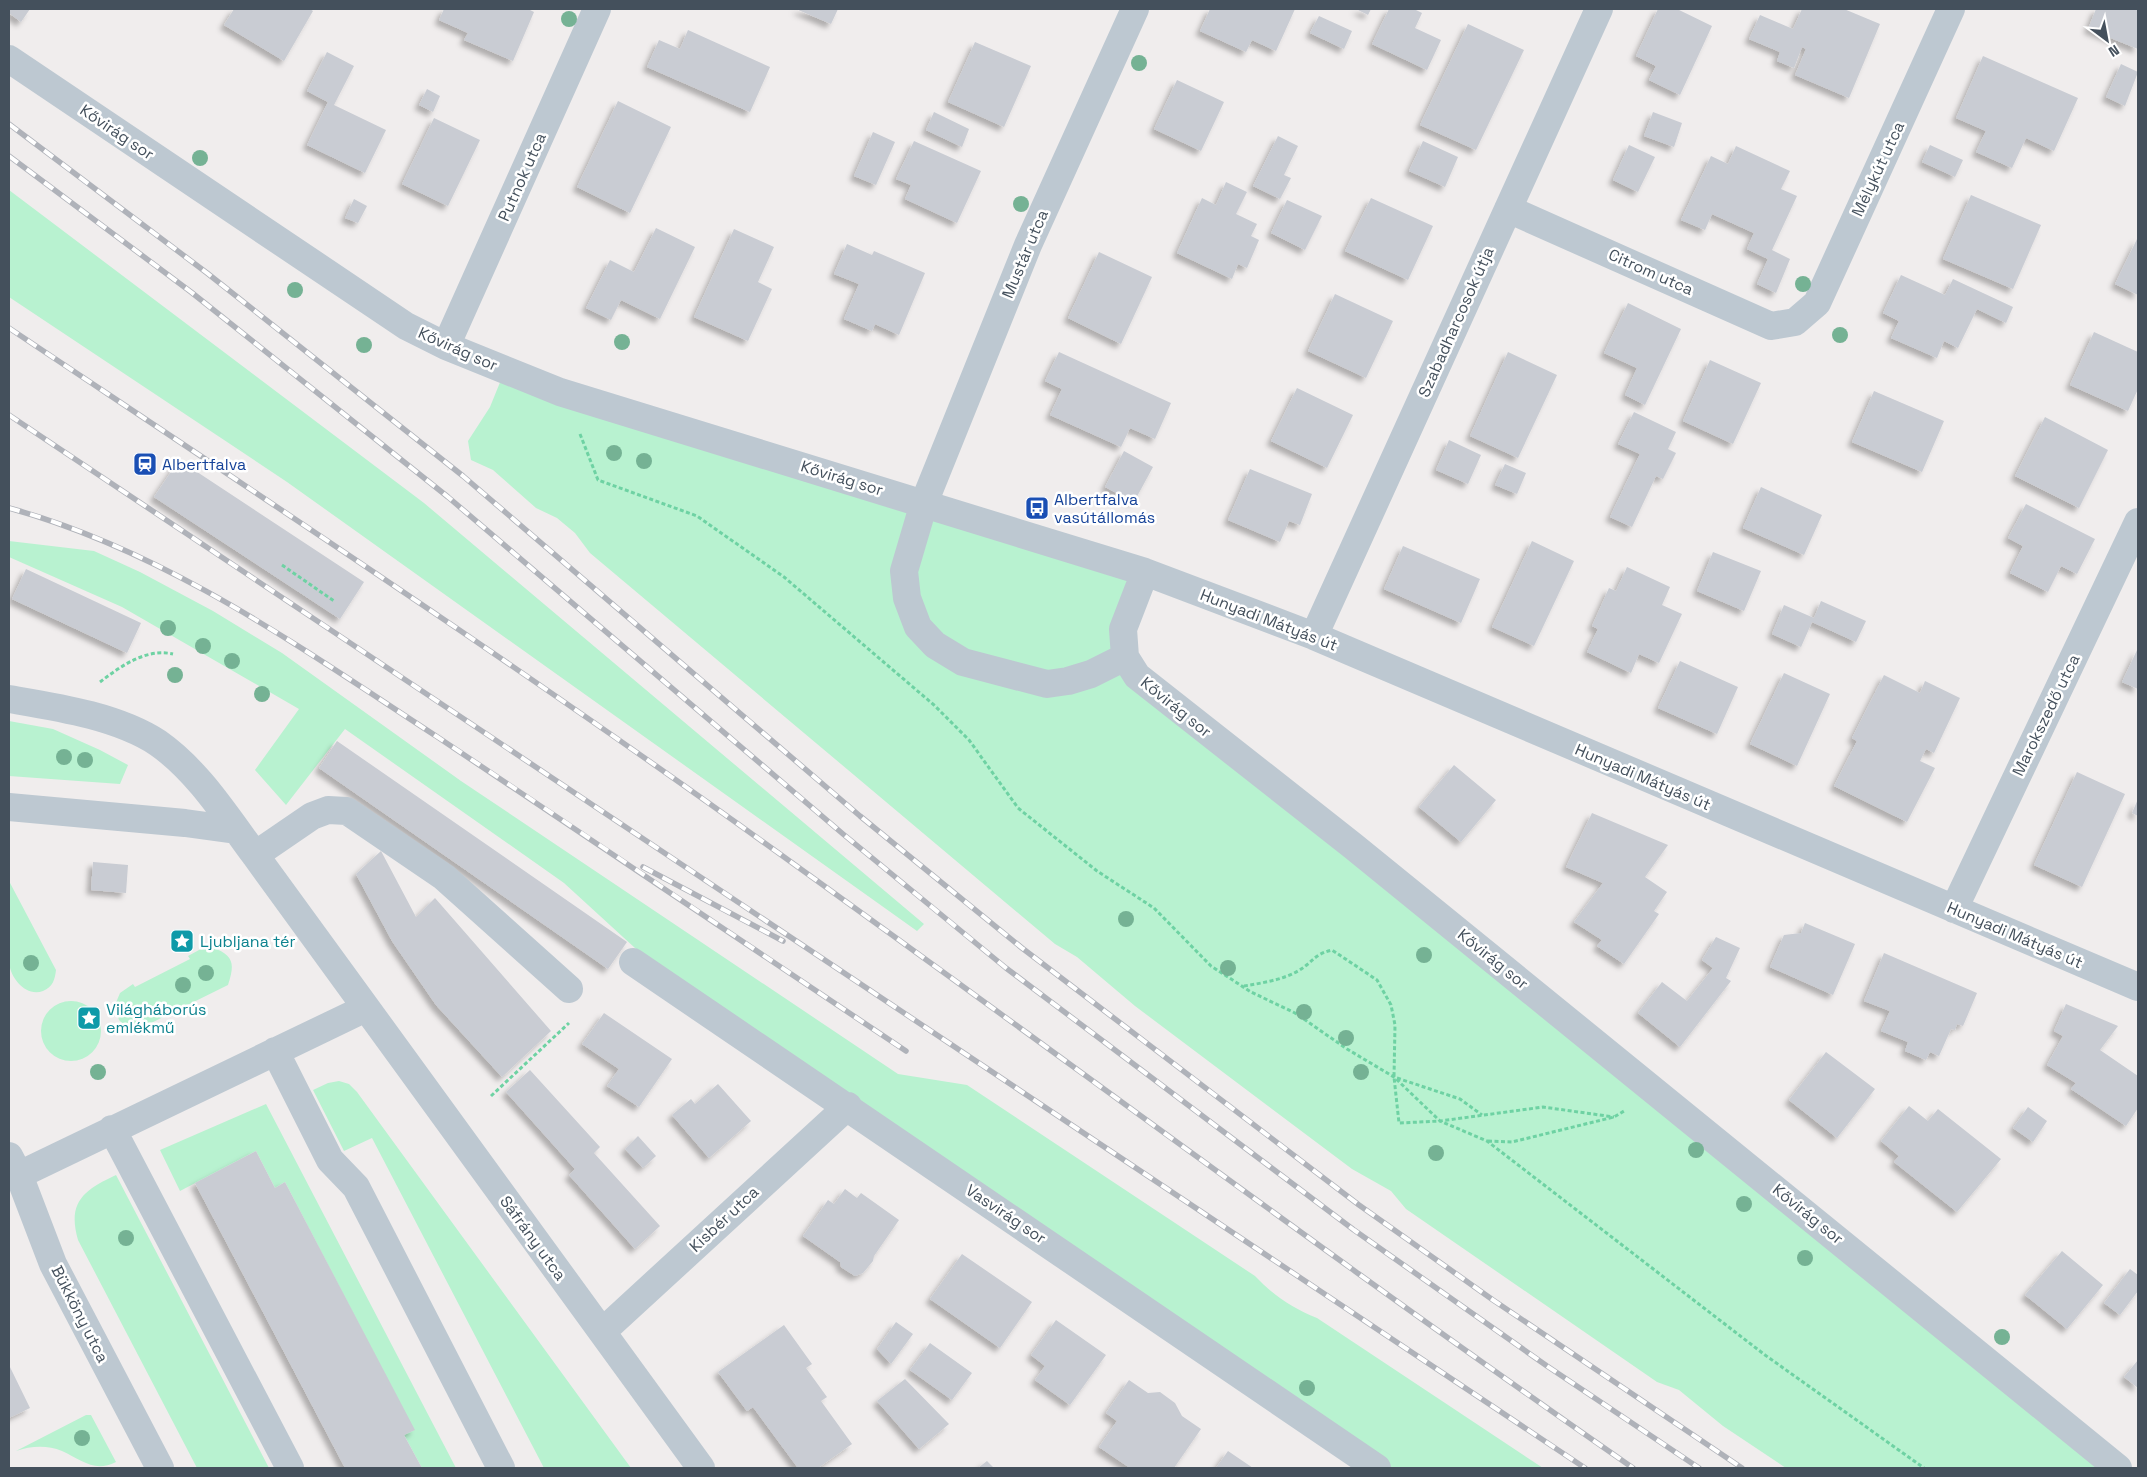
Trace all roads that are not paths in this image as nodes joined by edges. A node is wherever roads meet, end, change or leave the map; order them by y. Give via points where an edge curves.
1 (597, 9) edge
2 (1135, 9) edge
3 (1599, 9) edge
4 (1951, 9) edge
5 (9, 60) edge
6 (1508, 209) junction
7 (1795, 322) joint
8 (446, 346) junction
9 (924, 503) junction
10 (2138, 522) edge
11 (1145, 572) junction
12 (1314, 636) junction
13 (1125, 657) junction
14 (9, 699) edge
15 (9, 807) edge
16 (236, 830) junction
17 (255, 855) junction
18 (1954, 910) junction
19 (633, 962) dead end
20 (2138, 987) edge
21 (569, 989) dead end
22 (366, 1008) junction
23 (274, 1051) junction
24 (848, 1106) junction
25 (112, 1129) junction
26 (14, 1165) edge
27 (602, 1332) junction
28 (160, 1468) edge
29 (290, 1468) edge
30 (502, 1468) edge
31 (701, 1468) edge
32 (1377, 1468) edge
33 (2118, 1468) edge

1 - 8 street, Putnok utca
2 - 9 street, Mustár utca via 1028,245
3 - 6 street, Szabadharcosok útja
4 - 7 street, Mélykút utca via 1817,303
5 - 8 street, Kővirág sor via 406,326
6 - 7 street, Citrom utca via 1771,326
6 - 12 street, Szabadharcosok útja
8 - 9 street, Kővirág sor via 589,401
9 - 11 street, Kővirág sor
9 - 13 street, Mustár utca via 904,571 907,598 918,627 936,645 963,662 1047,684 1091,674
10 - 18 street, Marokszedő utca
11 - 12 street, Hunyadi Mátyás út
11 - 13 street, Kővirág sor via 1122,629
12 - 18 street, Hunyadi Mátyás út
13 - 33 street, Kővirág sor via 1137,676 1657,1092
14 - 16 street via 99,718 157,743 185,767
15 - 16 street
16 - 17 street
17 - 21 street via 312,816 328,810 347,811 444,877
17 - 22 street
18 - 20 street, Hunyadi Mátyás út
19 - 24 street, Vasvirág sor
22 - 23 street
22 - 27 street, Sáfrány utca
23 - 25 street
23 - 30 street via 330,1160 356,1188
24 - 27 street, Kisbér utca
24 - 32 street, Vasvirág sor
25 - 26 street
25 - 29 street
26 - 28 street, Bükköny utca via 53,1264
27 - 31 street, Sáfrány utca

